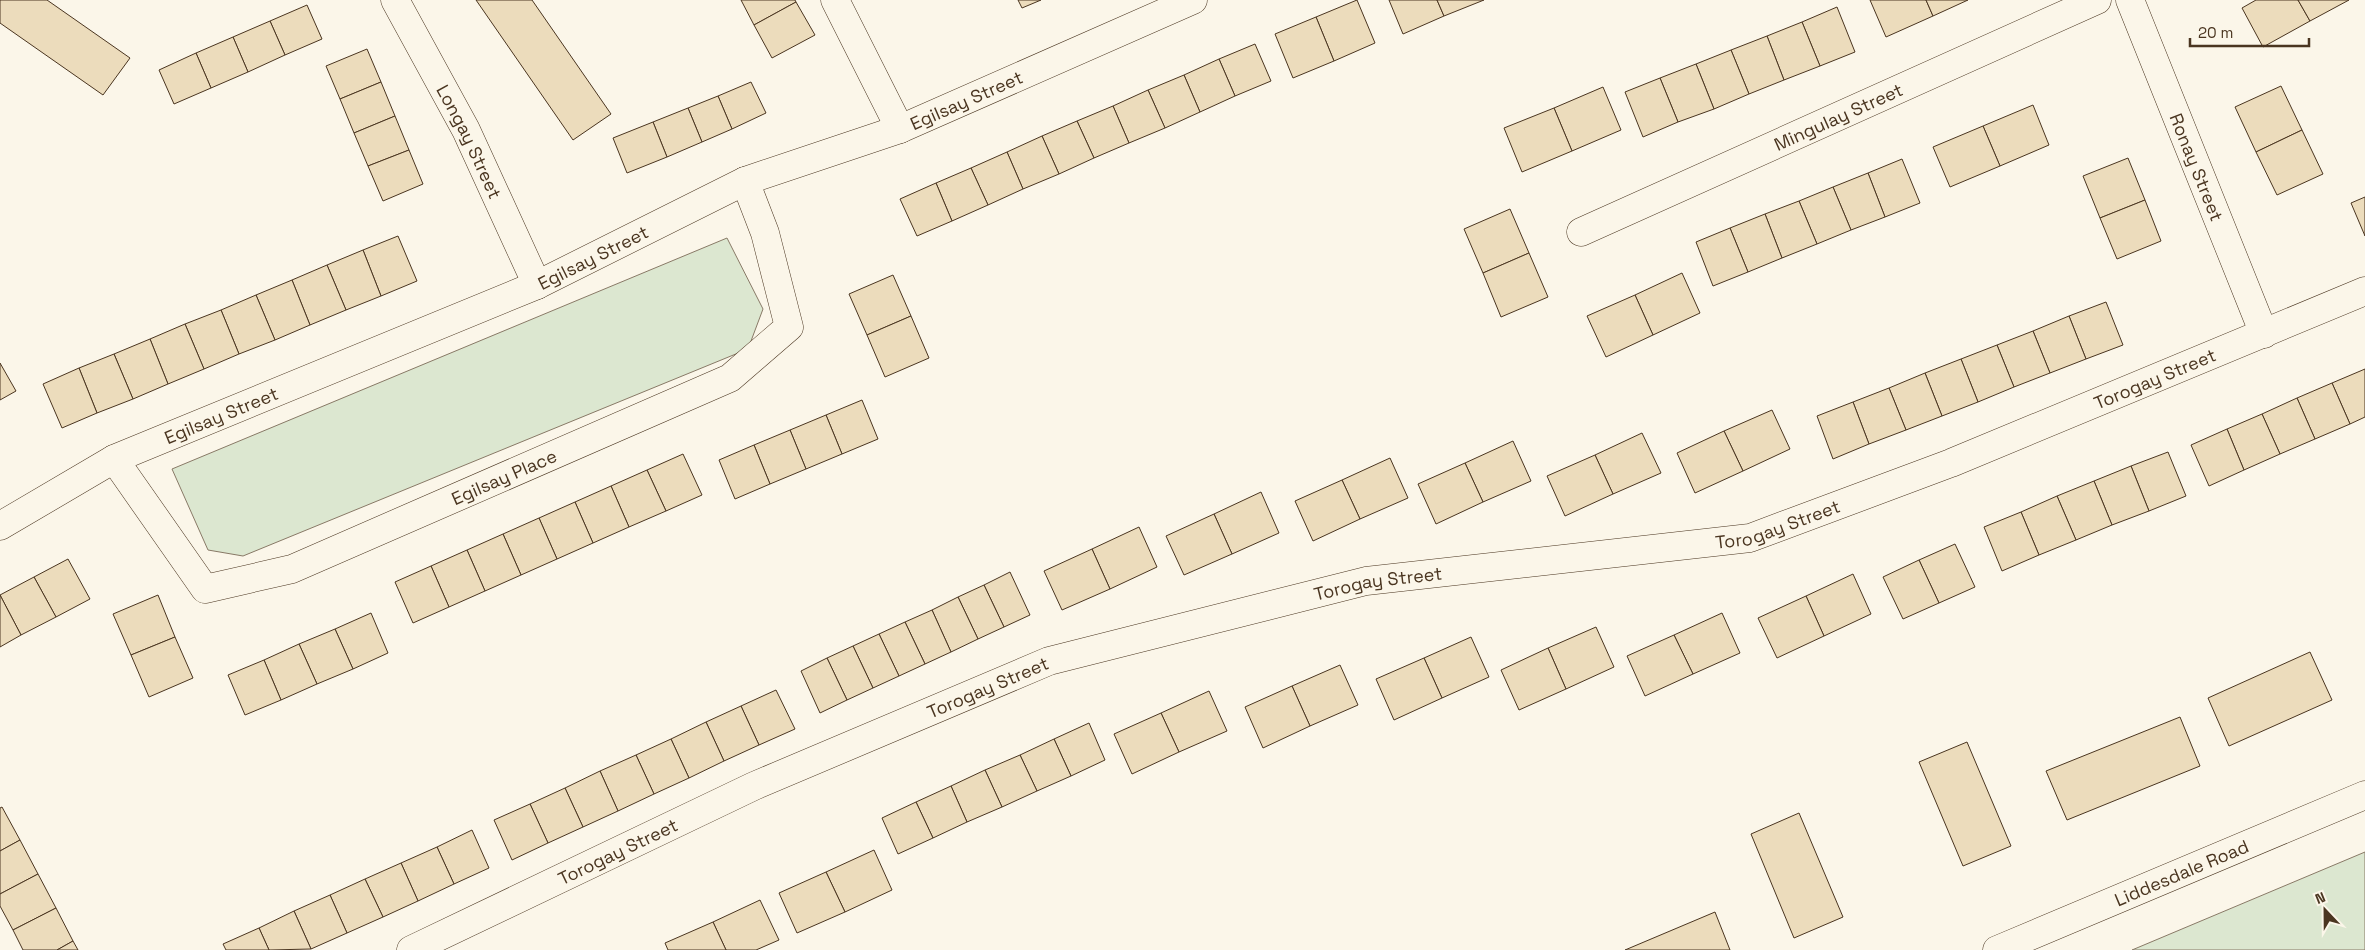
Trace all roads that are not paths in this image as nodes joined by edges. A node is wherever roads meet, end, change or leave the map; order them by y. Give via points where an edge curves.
1 (395, 0) edge
2 (835, 0) edge
3 (1193, 0) edge
4 (2097, 0) edge
5 (2130, 0) edge
6 (900, 129) junction
7 (745, 181) junction
8 (1581, 232) dead end
9 (537, 285) junction
10 (2365, 291) edge
11 (2264, 334) junction
12 (114, 458) junction
13 (0, 526) edge
14 (2365, 796) edge
15 (411, 950) edge
16 (1997, 950) edge

1 - 9 street, Longay Street via 466,130
2 - 6 street
3 - 6 street, Egilsay Street
4 - 8 street, Mingulay Street
5 - 11 street, Ronay Street
6 - 7 street, Egilsay Street
7 - 9 street, Egilsay Street
7 - 12 street, Egilsay Place via 765,233 789,327 730,378 292,569 205,589
9 - 12 street, Egilsay Street
10 - 11 street, Torogay Street
11 - 15 street, Torogay Street via 1951,463 1750,538 1366,581 1049,662 754,786
12 - 13 street, Egilsay Street
14 - 16 street, Liddesdale Road

